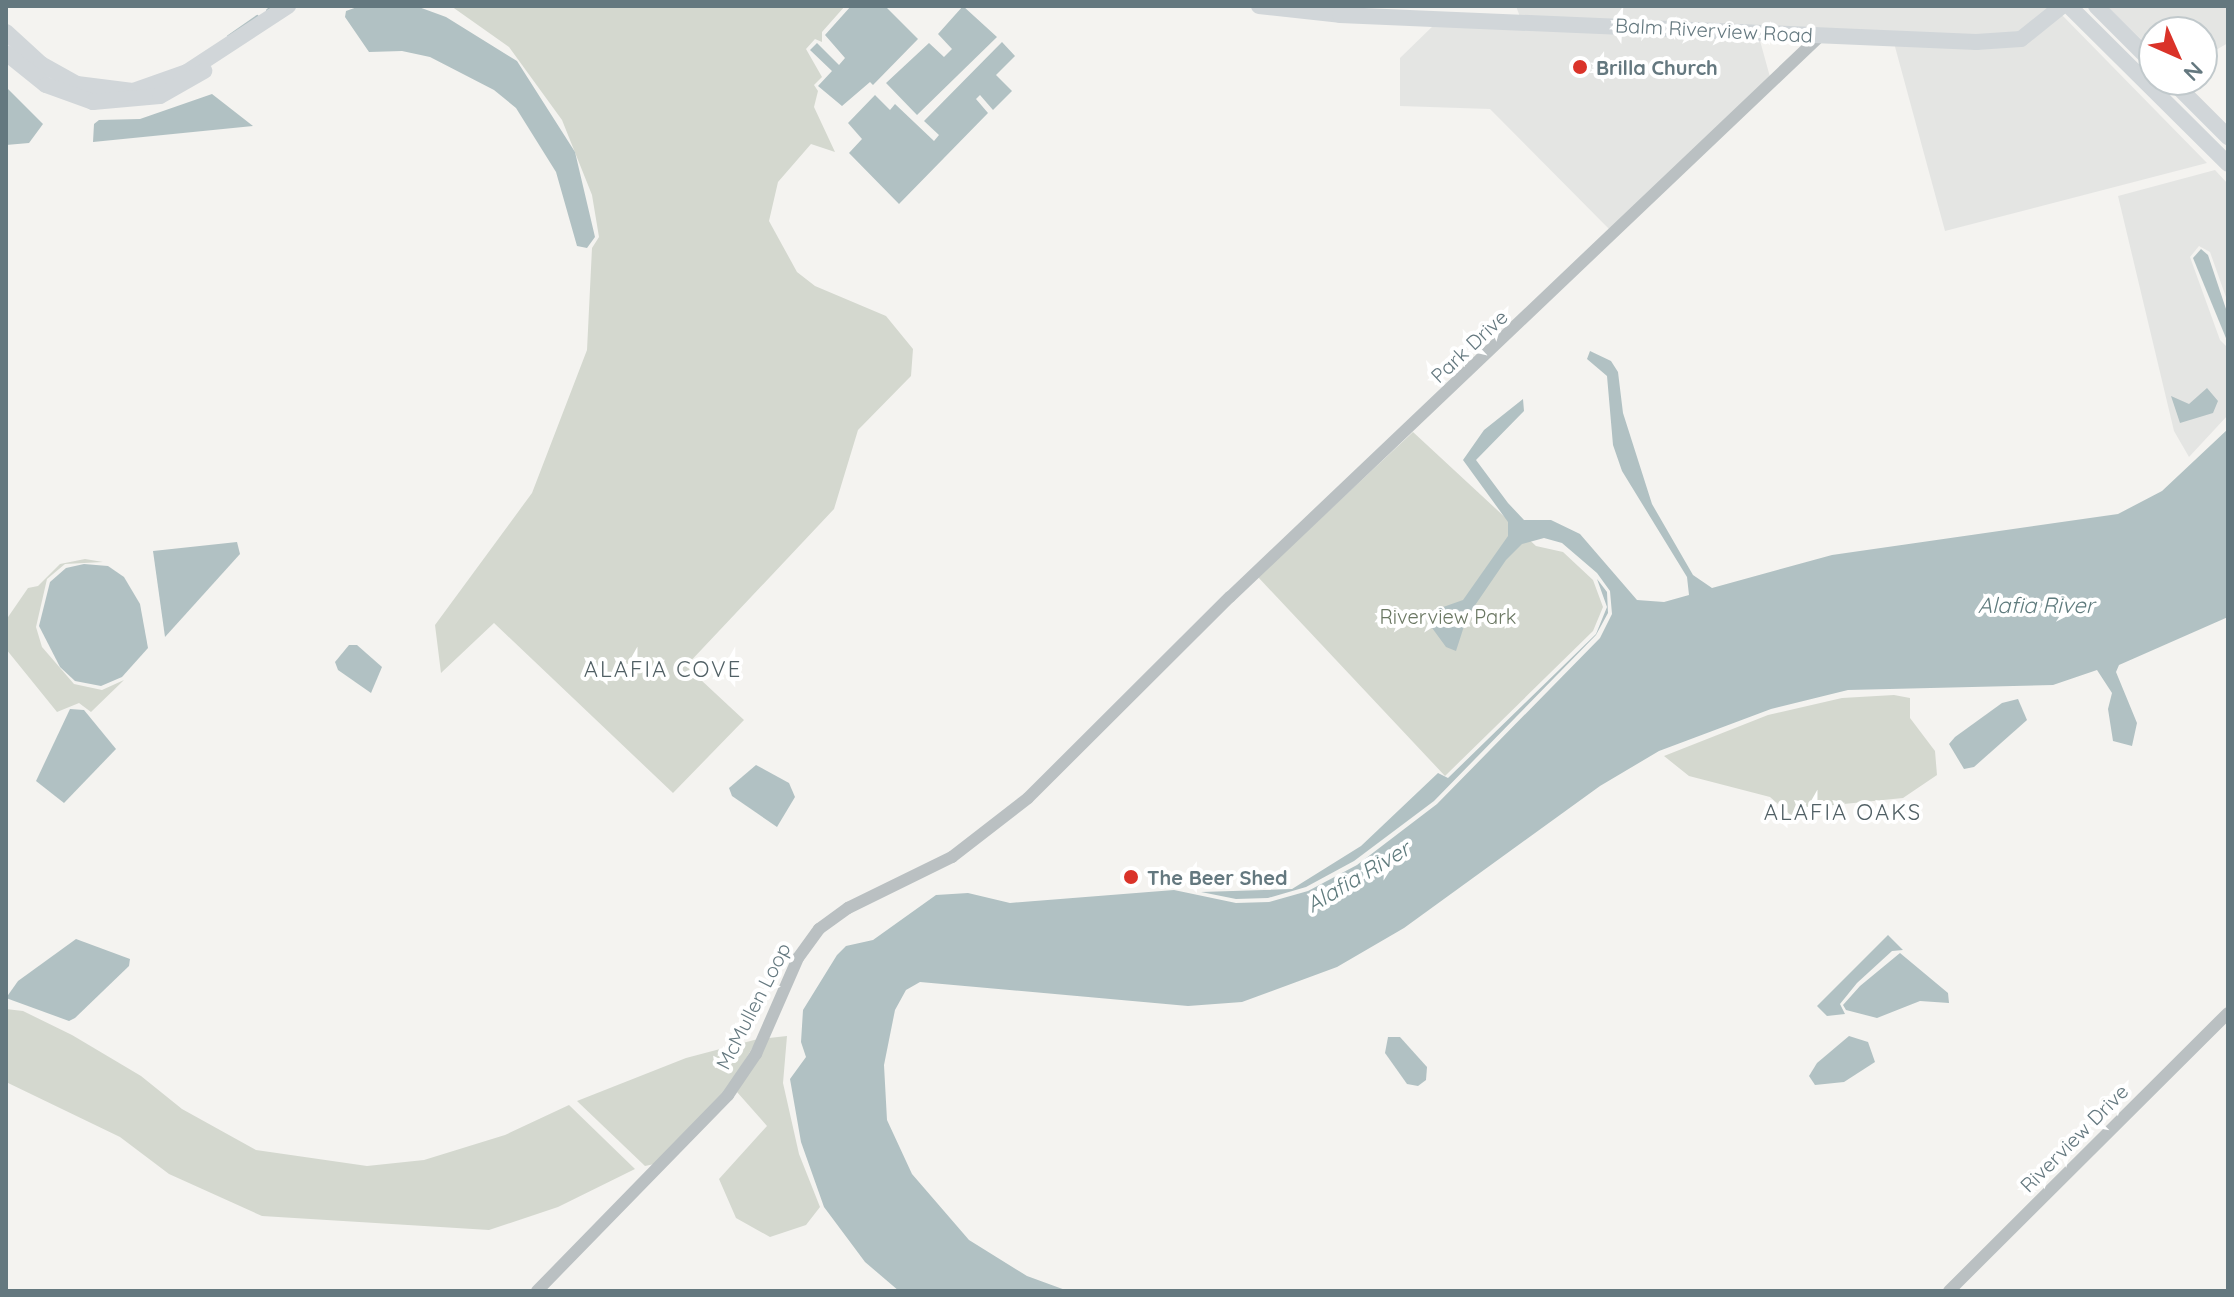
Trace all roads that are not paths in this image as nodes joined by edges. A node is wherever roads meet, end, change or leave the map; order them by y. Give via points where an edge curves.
1 (288, 6) edge
2 (1259, 6) edge
3 (2062, 6) edge
4 (2069, 6) edge
5 (2096, 6) edge
6 (258, 27) junction
7 (6, 32) edge
8 (1820, 36) junction
9 (2138, 48) edge
10 (6, 53) edge
11 (2187, 96) edge
12 (2228, 137) edge
13 (2228, 164) edge
14 (1143, 683) joint
15 (2228, 1013) edge
16 (537, 1291) edge
17 (1949, 1291) edge

1 - 6 main road
2 - 8 main road, Balm Riverview Road via 1340,15
3 - 8 main road, Balm Riverview Road via 2042,27 2009,41
4 - 13 main road
5 - 9 main road
6 - 7 main road via 157,86 114,92 52,72
6 - 10 main road via 186,85 135,102 73,98 39,81
8 - 14 street, Park Drive
11 - 12 main road
14 - 16 street, McMullen Loop via 1037,789 952,857 848,908 819,929 798,958 761,1043 736,1085
15 - 17 street, Riverview Drive

